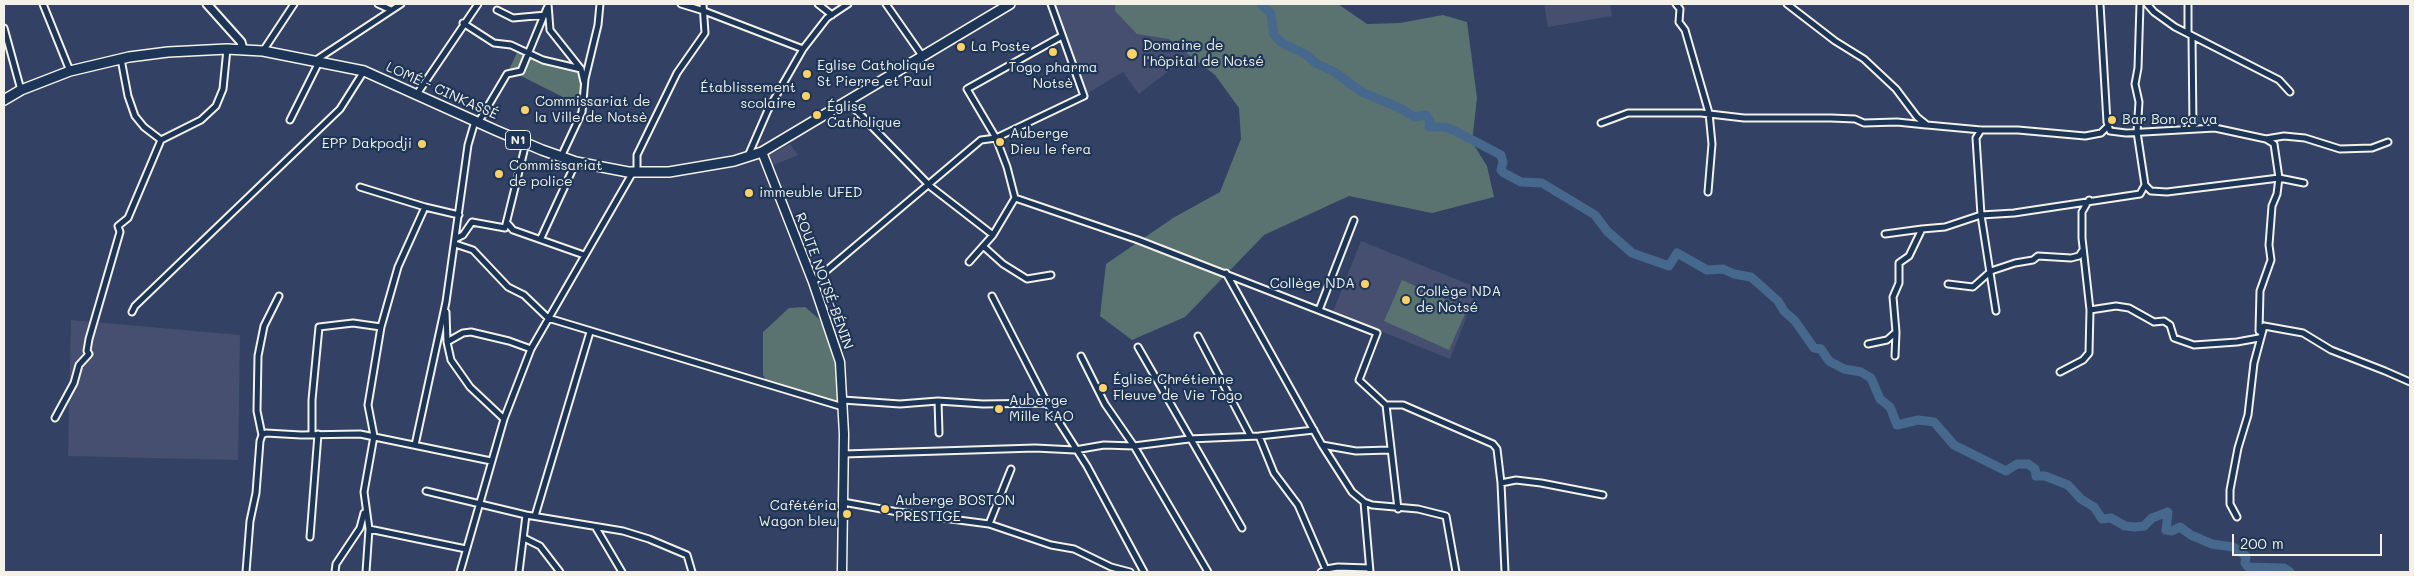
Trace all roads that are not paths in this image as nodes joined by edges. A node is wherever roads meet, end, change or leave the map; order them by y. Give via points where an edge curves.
1 (43, 4) edge
2 (206, 4) edge
3 (294, 4) edge
4 (378, 4) edge
5 (401, 4) edge
6 (478, 4) edge
7 (600, 4) edge
8 (681, 4) edge
9 (703, 4) edge
10 (818, 4) edge
11 (848, 4) edge
12 (886, 4) edge
13 (1010, 4) edge
14 (1050, 4) edge
15 (1676, 4) edge
16 (1786, 4) edge
17 (2100, 4) edge
18 (2140, 4) edge
19 (2147, 4) edge
20 (2188, 4) edge
21 (548, 6) edge
22 (391, 10) junction
23 (497, 10) dead end
24 (704, 11) junction
25 (546, 15) junction
26 (832, 15) junction
27 (464, 23) junction
28 (4, 28) edge
29 (2190, 34) junction
30 (1062, 36) junction
31 (227, 49) junction
32 (243, 49) junction
33 (803, 49) junction
34 (263, 52) junction
35 (528, 53) junction
36 (923, 58) junction
37 (121, 59) junction
38 (318, 61) junction
39 (581, 69) junction
40 (70, 71) junction
41 (364, 71) junction
42 (584, 85) junction
43 (21, 90) junction
44 (2290, 92) dead end
45 (417, 94) junction
46 (4, 100) edge
47 (848, 102) junction
48 (1709, 113) junction
49 (290, 120) dead end
50 (476, 122) junction
51 (1601, 123) dead end
52 (1926, 125) junction
53 (2108, 126) junction
54 (2193, 128) junction
55 (1981, 130) junction
56 (2137, 132) junction
57 (996, 138) junction
58 (2266, 139) junction
59 (161, 140) junction
60 (2388, 142) dead end
61 (526, 144) junction
62 (762, 152) junction
63 (561, 157) junction
64 (748, 158) junction
65 (576, 162) junction
66 (635, 172) junction
67 (2279, 178) junction
68 (2304, 183) dead end
69 (928, 184) junction
70 (2145, 185) junction
71 (360, 187) dead end
72 (1708, 192) dead end
73 (1015, 198) junction
74 (2089, 200) junction
75 (425, 207) junction
76 (459, 215) junction
77 (1981, 215) junction
78 (1354, 220) dead end
79 (507, 223) junction
80 (1922, 229) junction
81 (1885, 234) dead end
82 (993, 235) junction
83 (540, 238) junction
84 (455, 242) junction
85 (983, 246) junction
86 (2084, 250) junction
87 (584, 255) junction
88 (969, 262) dead end
89 (1991, 271) junction
90 (1226, 273) junction
91 (1051, 276) dead end
92 (813, 282) junction
93 (1948, 284) dead end
94 (279, 296) dead end
95 (992, 296) dead end
96 (446, 302) junction
97 (1319, 310) junction
98 (2090, 310) junction
99 (1996, 311) dead end
100 (132, 312) dead end
101 (548, 318) junction
102 (2264, 326) junction
103 (381, 328) junction
104 (590, 332) junction
105 (1896, 332) junction
106 (1198, 336) dead end
107 (2259, 338) junction
108 (447, 342) junction
109 (1868, 344) dead end
110 (1138, 347) dead end
111 (531, 349) junction
112 (1081, 356) dead end
113 (1895, 356) dead end
114 (2060, 372) dead end
115 (2410, 382) edge
116 (938, 401) junction
117 (1047, 403) junction
118 (843, 404) junction
119 (1386, 405) junction
120 (55, 418) dead end
121 (504, 419) junction
122 (1314, 430) junction
123 (939, 433) dead end
124 (262, 434) junction
125 (315, 434) junction
126 (1250, 435) junction
127 (374, 436) junction
128 (1259, 436) junction
129 (1189, 439) junction
130 (416, 445) junction
131 (1322, 445) junction
132 (1134, 446) junction
133 (1076, 450) junction
134 (1390, 450) junction
135 (844, 454) junction
136 (491, 461) junction
137 (1011, 469) dead end
138 (1501, 483) junction
139 (426, 491) dead end
140 (1603, 495) dead end
141 (480, 502) junction
142 (843, 502) junction
143 (1364, 502) junction
144 (365, 508) junction
145 (1398, 509) junction
146 (526, 515) junction
147 (534, 516) junction
148 (2237, 517) dead end
149 (989, 524) junction
150 (596, 528) junction
151 (1242, 528) dead end
152 (369, 529) junction
153 (310, 537) dead end
154 (524, 538) junction
155 (466, 549) junction
156 (1369, 570) edge
157 (1325, 571) edge
158 (246, 572) edge
159 (336, 572) edge
160 (366, 572) edge
161 (460, 572) edge
162 (518, 572) edge
163 (560, 572) edge
164 (622, 572) edge
165 (692, 572) edge
166 (844, 572) edge
167 (1130, 572) edge
168 (1144, 572) edge
169 (1208, 572) edge
170 (1456, 572) edge
171 (1506, 572) edge

1 - 40 street
2 - 32 street via 242,42
3 - 34 street
4 - 22 street
5 - 22 street
6 - 27 street
7 - 42 street via 595,43
8 - 24 street
9 - 24 street
10 - 26 street
11 - 26 street
12 - 36 street
13 - 36 highway, LOMÉ - CINKASSÉ / N1
14 - 30 street
15 - 48 street
16 - 52 street via 1864,59 1896,89
17 - 53 street
18 - 56 street via 2135,84 2140,102
19 - 29 street via 2154,12
20 - 29 street
21 - 25 street
21 - 39 street via 550,30
22 - 38 street
23 - 25 street via 512,18
24 - 33 street
24 - 66 street via 705,33 677,73 637,155
25 - 35 street
26 - 33 street
27 - 35 street via 494,43 511,45
27 - 45 street
28 - 43 street
29 - 44 street via 2278,80
29 - 54 street
30 - 57 street via 1084,96
30 - 57 street via 967,89
31 - 32 highway, LOMÉ - CINKASSÉ / N1
31 - 37 highway, LOMÉ - CINKASSÉ / N1 via 168,52
31 - 59 street via 223,89 216,106 201,120
32 - 34 highway, LOMÉ - CINKASSÉ / N1
33 - 64 street via 768,110
34 - 38 highway, LOMÉ - CINKASSÉ / N1
35 - 39 street
35 - 50 street via 521,71 507,74
36 - 47 highway, LOMÉ - CINKASSÉ / N1
37 - 40 highway, LOMÉ - CINKASSÉ / N1
37 - 59 street via 128,96 136,116
38 - 41 highway, LOMÉ - CINKASSÉ / N1
38 - 49 street
39 - 42 street
40 - 43 highway, LOMÉ - CINKASSÉ / N1
41 - 45 highway, LOMÉ - CINKASSÉ / N1
41 - 100 street via 340,109
42 - 63 street via 582,112
43 - 46 highway, LOMÉ - CINKASSÉ / N1
45 - 50 highway, LOMÉ - CINKASSÉ / N1
47 - 62 highway, LOMÉ - CINKASSÉ / N1
47 - 69 street
48 - 51 street via 1628,114
48 - 52 street via 1744,118 1831,118 1855,119 1864,123
48 - 72 street via 1712,144
50 - 61 highway, LOMÉ - CINKASSÉ / N1
50 - 76 street via 468,145
52 - 55 street
53 - 55 street via 2101,133 2084,136
53 - 56 street via 2110,130
54 - 56 street
54 - 58 street via 2231,130
55 - 77 street via 1976,138
56 - 70 street
57 - 69 street via 981,140
57 - 73 street
58 - 60 street via 2284,136 2305,138 2340,149 2372,148
58 - 67 street via 2274,144
59 - 120 street via 128,218 118,226 120,232 89,339 89,354 79,365 74,383
61 - 63 highway, LOMÉ - CINKASSÉ / N1
61 - 79 street
62 - 64 highway, LOMÉ - CINKASSÉ / N1
62 - 92 main road, ROUTE NOTSÉ-BÉNIN
63 - 65 highway, LOMÉ - CINKASSÉ / N1
64 - 66 highway, LOMÉ - CINKASSÉ / N1 via 688,170
65 - 66 highway, LOMÉ - CINKASSÉ / N1
65 - 83 street
66 - 87 street
67 - 68 street
67 - 70 street via 2167,192 2150,191
67 - 102 street via 2272,206 2271,260 2260,291 2259,331
69 - 82 street
69 - 92 street
70 - 74 street via 2140,194
71 - 75 street
73 - 82 street
73 - 90 street
74 - 77 street via 2014,213
74 - 86 street via 2082,212
75 - 76 street
75 - 103 street via 398,267
76 - 84 street
77 - 80 street via 1946,227
77 - 89 street
78 - 97 street
79 - 83 street via 513,230
79 - 84 street via 505,228 501,228 472,222
80 - 81 street
80 - 105 street via 1909,256 1899,263 1899,283 1893,297
82 - 85 street
83 - 87 street
84 - 96 street
84 - 101 street via 473,250 508,288 524,295
85 - 88 street
85 - 91 street via 1027,279
86 - 89 street via 2071,258 2038,256
86 - 98 street
87 - 101 street
89 - 93 street via 1973,287
89 - 99 street
90 - 97 street
90 - 122 street
92 - 118 main road, ROUTE NOTSÉ-BÉNIN via 837,347
94 - 124 street via 264,326 258,356 257,411
95 - 117 street
96 - 108 street
96 - 130 street
97 - 119 street via 1377,333 1359,380
98 - 107 street via 2116,306 2129,308 2154,322 2164,320 2170,325 2174,338 2194,345
98 - 114 street via 2089,353 2083,360
101 - 104 street
101 - 111 street
102 - 107 street
102 - 115 street via 2303,333 2331,350
103 - 125 street via 353,323 319,326 312,400
103 - 127 street via 368,404
104 - 118 street
104 - 147 street
105 - 109 street via 1887,340
105 - 113 street
106 - 126 street
107 - 148 street via 2248,416 2230,490 2230,504
108 - 111 street via 471,332
108 - 121 street via 451,360 470,387
110 - 129 street
111 - 121 street
112 - 132 street via 1105,404
116 - 117 street
116 - 118 street
116 - 123 street
117 - 133 street
118 - 135 main road, ROUTE NOTSÉ-BÉNIN
119 - 134 street
119 - 138 street via 1403,406 1493,444
121 - 136 street
122 - 128 street
122 - 131 street
124 - 125 street
124 - 158 street
125 - 127 street
125 - 153 street
126 - 128 street
126 - 129 street
127 - 130 street
127 - 144 street via 365,475
128 - 157 street via 1274,473 1298,505
129 - 132 street
129 - 151 street
130 - 136 street
131 - 134 street via 1356,451
131 - 143 street via 1352,492
132 - 133 street via 1104,445
132 - 169 street
133 - 135 street via 1035,448
133 - 168 street
134 - 145 street
135 - 142 main road, ROUTE NOTSÉ-BÉNIN
136 - 141 street
137 - 149 street
138 - 140 street via 1516,480
138 - 171 street
139 - 141 street
141 - 146 street
141 - 155 street
142 - 149 street
142 - 166 main road, ROUTE NOTSÉ-BÉNIN
143 - 145 street
143 - 156 street
144 - 152 street
144 - 159 street via 360,528 341,556
145 - 170 street via 1418,509 1446,516
146 - 147 street
146 - 154 street
147 - 150 street
149 - 167 street via 1074,550
150 - 164 street
150 - 165 street via 649,539 687,555
152 - 155 street
152 - 160 street
154 - 162 street
154 - 163 street via 540,546
155 - 161 street
156 - 157 street

